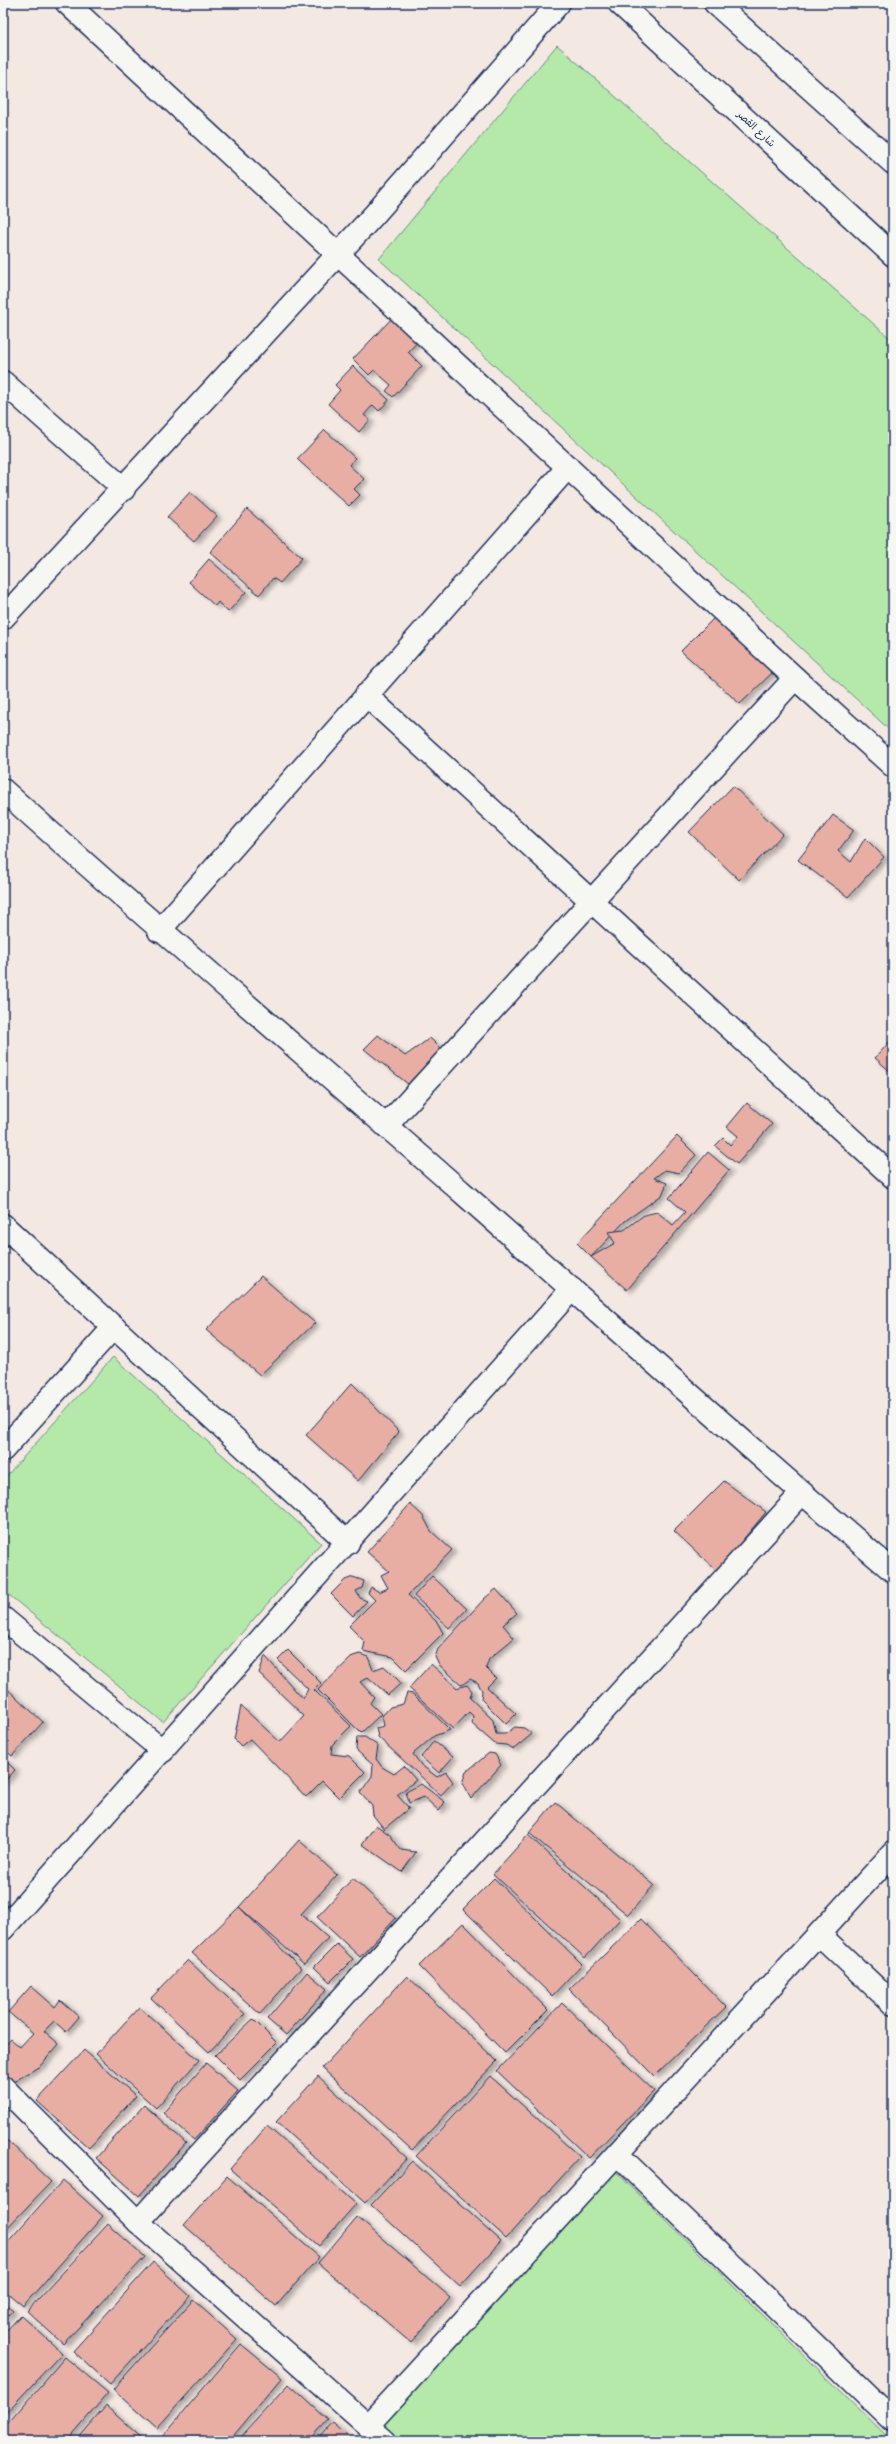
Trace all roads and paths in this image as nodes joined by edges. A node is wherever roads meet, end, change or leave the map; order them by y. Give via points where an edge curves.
1 (67, 3) edge
2 (558, 3) edge
3 (619, 3) edge
4 (715, 3) edge
5 (893, 163) edge
6 (338, 254) junction
7 (893, 256) edge
8 (3, 382) edge
9 (568, 467) junction
10 (124, 489) junction
11 (3, 618) edge
12 (795, 678) junction
13 (366, 696) junction
14 (893, 766) edge
15 (3, 790) edge
16 (591, 901) junction
17 (159, 931) junction
18 (386, 1126) junction
19 (893, 1177) edge
20 (3, 1225) edge
21 (572, 1289) junction
22 (114, 1327) junction
23 (3, 1450) edge
24 (802, 1493) junction
25 (348, 1543) junction
26 (893, 1571) edge
27 (3, 1618) edge
28 (163, 1750) junction
29 (893, 1853) edge
30 (3, 1929) edge
31 (819, 1934) junction
32 (893, 2004) edge
33 (3, 2087) edge
34 (617, 2154) junction
35 (138, 2222) junction
36 (893, 2420) edge
37 (368, 2425) junction
38 (386, 2441) edge

1 - 6 street
2 - 6 street
3 - 7 street, شارع القصر
4 - 5 street
6 - 9 street
6 - 10 street
8 - 10 street
9 - 12 street
9 - 13 street
10 - 11 street
12 - 14 street
12 - 16 street
13 - 16 street
13 - 17 street
15 - 17 street
16 - 18 street
16 - 19 street
17 - 18 street
18 - 21 street
20 - 22 street
21 - 24 street
21 - 25 street
22 - 23 street
22 - 25 street
24 - 26 street
24 - 35 street
25 - 28 street
27 - 28 street
28 - 30 street
29 - 31 street
31 - 32 street
31 - 34 street
33 - 35 street
34 - 36 street
34 - 37 street
35 - 37 street
37 - 38 street

